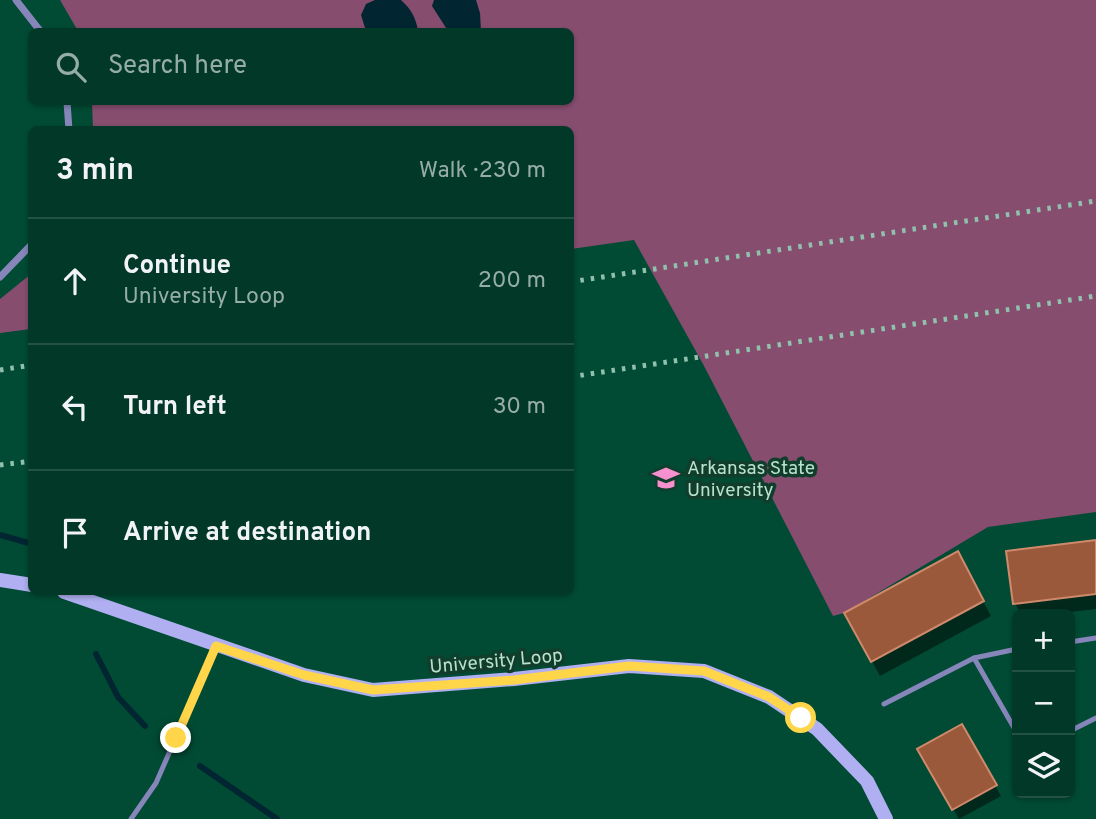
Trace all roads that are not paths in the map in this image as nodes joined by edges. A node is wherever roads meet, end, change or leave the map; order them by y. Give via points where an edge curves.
1 (16, 0) edge
2 (38, 28) edge
3 (67, 105) edge
4 (69, 126) edge
5 (28, 248) edge
6 (0, 277) edge
7 (0, 580) edge
8 (28, 584) edge
9 (72, 595) edge
10 (1096, 638) edge
11 (1075, 641) edge
12 (216, 646) junction
13 (1012, 650) edge
14 (974, 658) junction
15 (884, 704) dead end
16 (1096, 718) edge
17 (1012, 724) edge
18 (1075, 728) edge
19 (131, 819) edge
20 (886, 819) edge

1 - 2 street
3 - 4 street
5 - 6 street
7 - 8 street
9 - 12 street, University Loop
10 - 11 lane
12 - 19 lane via 156,783
12 - 20 street, University Loop via 304,675 373,690 629,666 704,671 769,697 817,729 867,781
13 - 14 lane
14 - 15 lane
14 - 17 lane
16 - 18 lane

